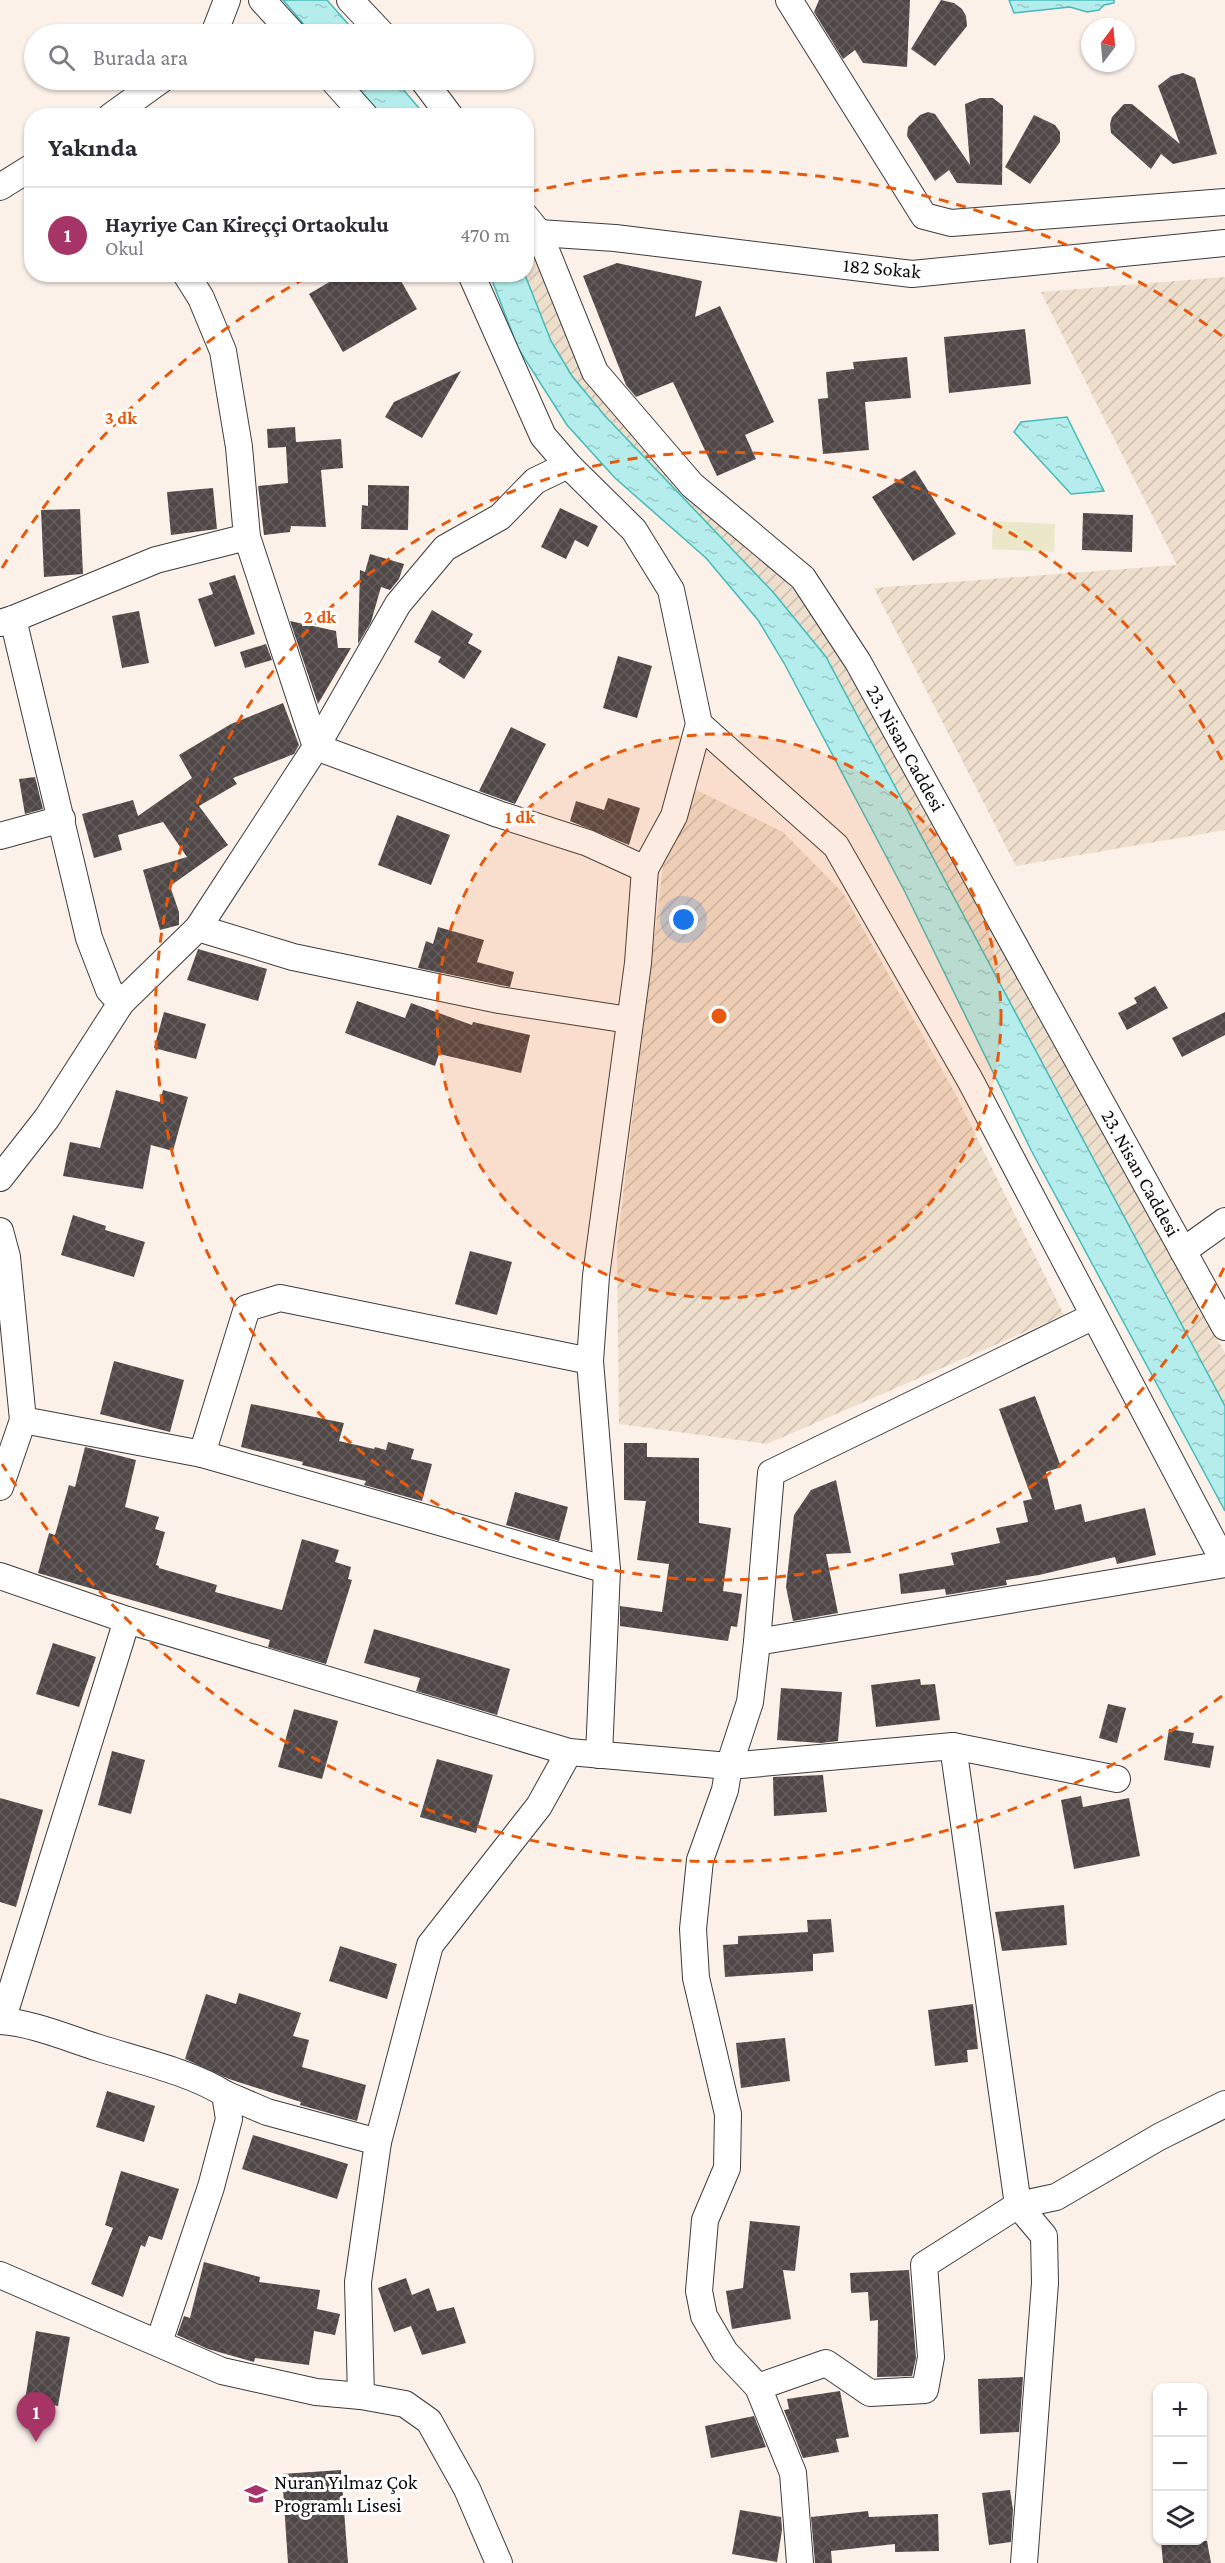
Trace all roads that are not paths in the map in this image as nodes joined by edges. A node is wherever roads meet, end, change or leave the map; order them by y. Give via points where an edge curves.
1 (227, 0) edge
2 (262, 0) edge
3 (350, 0) edge
4 (789, 0) edge
5 (218, 24) edge
6 (284, 24) edge
7 (373, 24) edge
8 (147, 90) edge
9 (342, 90) edge
10 (430, 90) edge
11 (122, 108) edge
12 (358, 108) edge
13 (444, 108) edge
14 (24, 172) edge
15 (0, 187) edge
16 (1225, 202) edge
17 (534, 225) edge
18 (534, 230) edge
19 (1225, 243) edge
20 (191, 282) edge
21 (475, 282) edge
22 (568, 465) junction
23 (247, 537) junction
24 (6, 621) edge
25 (699, 724) junction
26 (316, 747) junction
27 (62, 819) junction
28 (0, 836) edge
29 (645, 869) junction
30 (198, 928) junction
31 (121, 1003) junction
32 (629, 1020) junction
33 (0, 1178) edge
34 (1225, 1221) edge
35 (0, 1231) edge
36 (1183, 1251) junction
37 (1094, 1316) junction
38 (1225, 1327) edge
39 (590, 1361) junction
40 (23, 1420) junction
41 (202, 1454) junction
42 (0, 1487) edge
43 (1225, 1564) edge
44 (607, 1570) junction
45 (0, 1576) edge
46 (127, 1620) junction
47 (757, 1642) junction
48 (953, 1746) junction
49 (569, 1752) junction
50 (599, 1755) junction
51 (729, 1766) junction
52 (1117, 1779) dead end
53 (1, 2021) edge
54 (225, 2094) junction
55 (1225, 2104) edge
56 (378, 2142) junction
57 (1018, 2205) junction
58 (0, 2275) edge
59 (159, 2342) junction
60 (758, 2387) junction
61 (361, 2396) junction
62 (499, 2563) edge
63 (800, 2563) edge
64 (1024, 2563) edge

1 - 5 street
2 - 6 street
3 - 7 street
4 - 16 street via 924,216 951,223
8 - 11 street
9 - 12 street
10 - 13 street
14 - 15 street
17 - 19 street, 182 Sokak via 912,274
18 - 36 street, 23. Nisan Caddesi via 595,372 692,485 803,578 858,662
20 - 23 street via 222,351 239,447
21 - 22 street via 543,436
22 - 25 street via 634,530 671,590
22 - 26 street via 535,481 500,517 445,548 398,604
23 - 24 street via 156,560
23 - 26 street
24 - 27 street
25 - 29 street via 674,816
25 - 37 street via 836,846 970,1080
26 - 29 street via 588,843
26 - 30 street
27 - 28 street
27 - 31 street via 89,938 109,990
29 - 32 street
30 - 31 street
30 - 32 street via 315,962 499,1000
31 - 33 street via 47,1118
32 - 39 street via 596,1276
34 - 36 street
35 - 40 street via 7,1257
36 - 38 street, 23. Nisan Caddesi
37 - 43 street
37 - 47 street via 771,1473
39 - 41 street via 280,1298 247,1308
39 - 44 street
40 - 41 street
40 - 42 street
41 - 44 street
43 - 47 street
44 - 50 street
45 - 46 street
46 - 49 street
46 - 53 street
47 - 51 street via 750,1702
48 - 51 street
48 - 52 street
48 - 57 street
49 - 50 street
49 - 56 street via 539,1806 430,1945
50 - 51 street
51 - 60 street via 725,1790 700,1860 693,1929 696,1978 728,2114 727,2168 705,2220 699,2292 704,2316 725,2352
53 - 54 street via 142,2062 213,2086
54 - 56 street via 267,2112
54 - 59 street via 229,2119 223,2142
55 - 57 street via 1056,2197
56 - 61 street via 358,2282
57 - 60 street via 924,2265 931,2357 925,2390 870,2393 826,2363
57 - 64 street via 1044,2236 1045,2283
58 - 59 street
59 - 61 street via 222,2372 316,2392
60 - 63 street via 793,2473
61 - 62 street via 405,2404 429,2421 467,2489

